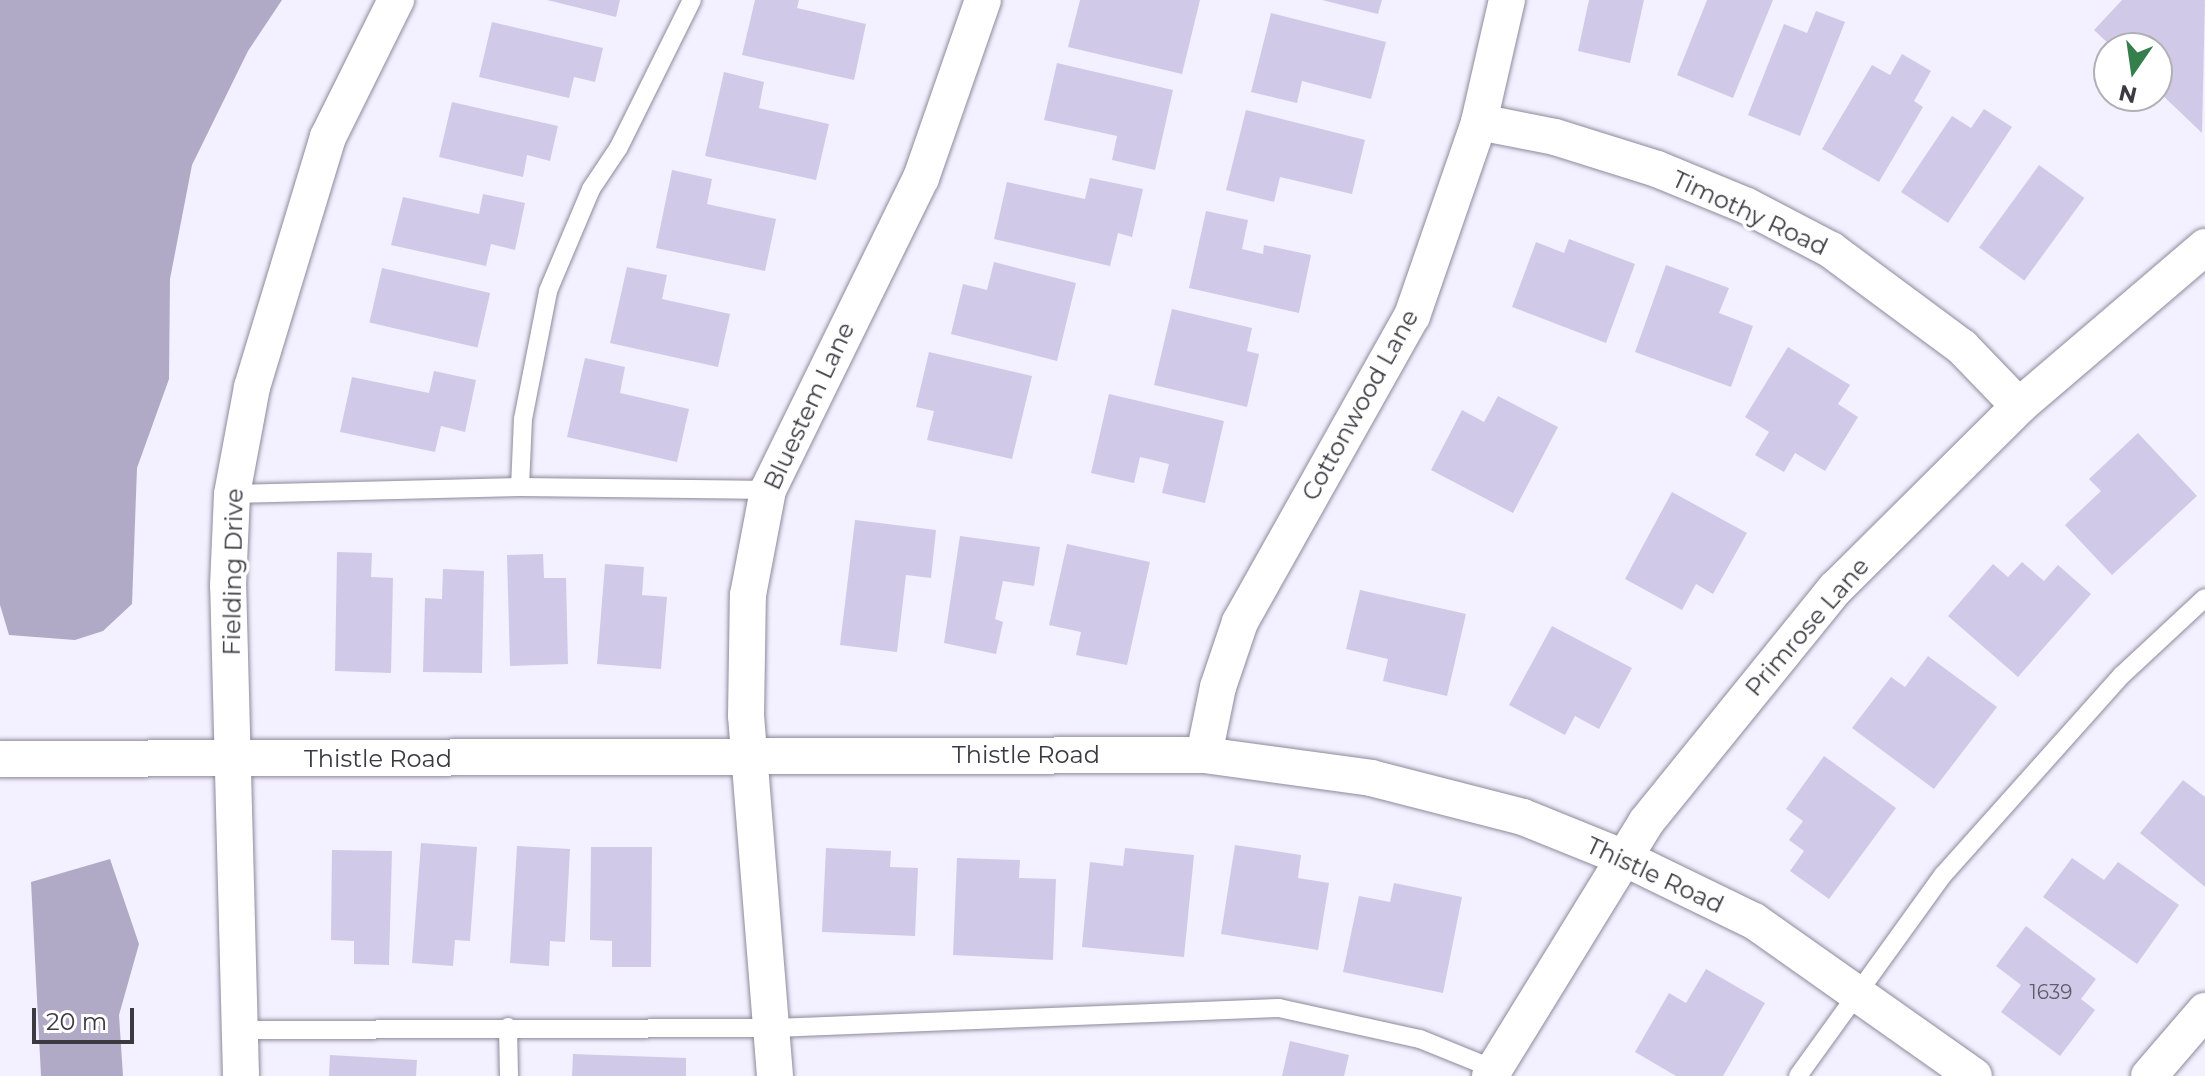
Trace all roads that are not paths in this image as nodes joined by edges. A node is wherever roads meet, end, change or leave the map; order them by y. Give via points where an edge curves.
1 (396, 0) edge
2 (692, 0) edge
3 (983, 0) edge
4 (1507, 0) edge
5 (1479, 122) junction
6 (2205, 247) edge
7 (2019, 406) junction
8 (520, 487) junction
9 (768, 490) junction
10 (232, 494) junction
11 (2205, 598) edge
12 (748, 755) junction
13 (1204, 755) junction
14 (0, 759) edge
15 (233, 760) junction
16 (1622, 857) junction
17 (1855, 992) junction
18 (2205, 1011) edge
19 (508, 1027) junction
20 (775, 1028) junction
21 (240, 1030) junction
22 (1492, 1073) edge
23 (241, 1076) edge
24 (509, 1076) edge
25 (775, 1076) edge
26 (1798, 1076) edge
27 (1974, 1076) edge
28 (2149, 1076) edge

1 - 10 street, Fielding Drive via 328,137 263,345
2 - 8 lane via 619,147 591,189 548,291 523,419
3 - 9 street, Bluestem Lane via 921,178
4 - 5 street, Cottonwood Lane
5 - 7 street, Timothy Road via 1555,137 1657,169 1747,206 1831,250 1962,347
5 - 13 street, Cottonwood Lane via 1412,316 1240,622 1218,687
6 - 7 street, Primrose Lane
7 - 16 street, Primrose Lane via 1835,589
8 - 9 lane
8 - 10 lane
9 - 12 street, Bluestem Lane via 748,595
10 - 15 street, Fielding Drive
11 - 17 lane via 2122,675 1943,875
12 - 13 street, Thistle Road
12 - 15 street, Thistle Road
12 - 20 street, Bluestem Lane
13 - 16 street, Thistle Road via 1371,778 1523,817
14 - 15 street, Thistle Road
15 - 21 street, Fielding Drive
16 - 17 street, Thistle Road via 1754,921
16 - 22 street, Primrose Lane
17 - 26 lane
17 - 27 street, Thistle Road
18 - 28 street
19 - 20 lane
19 - 21 lane
19 - 24 lane
20 - 22 lane via 1279,1008 1420,1039
20 - 25 street, Bluestem Lane
21 - 23 street, Fielding Drive

